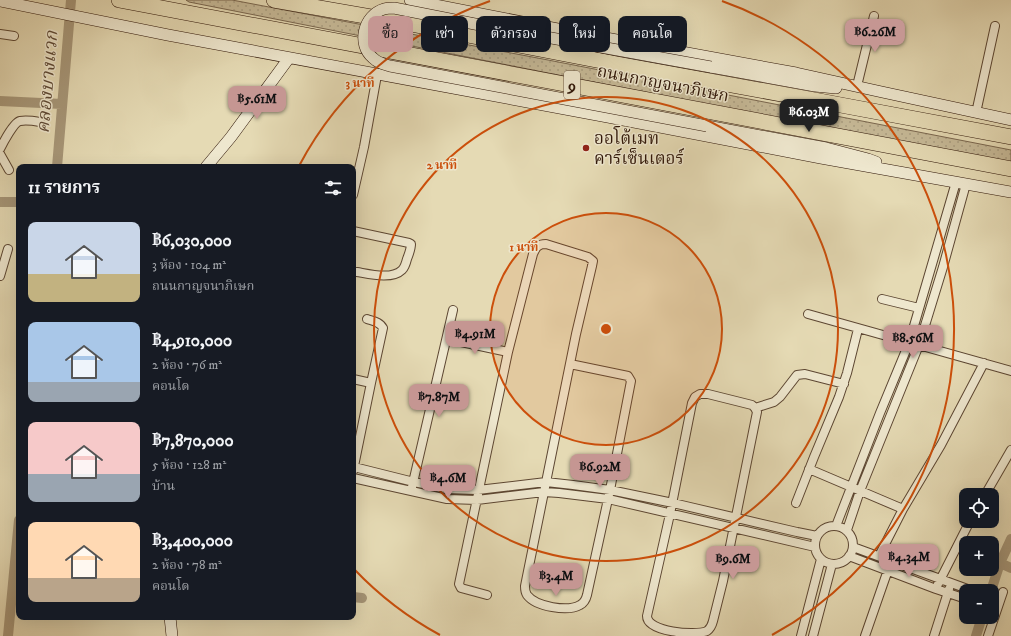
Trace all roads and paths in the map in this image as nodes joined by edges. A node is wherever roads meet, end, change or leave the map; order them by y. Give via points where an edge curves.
1 (274, 0) edge
2 (410, 0) edge
3 (126, 1) edge
4 (2, 2) edge
5 (874, 16) dead end
6 (995, 26) dead end
7 (0, 34) edge
8 (14, 36) dead end
9 (289, 58) junction
10 (377, 75) junction
11 (857, 86) junction
12 (882, 92) junction
13 (976, 112) junction
14 (1011, 120) edge
15 (40, 122) dead end
16 (1011, 137) edge
17 (0, 149) edge
18 (0, 154) edge
19 (208, 164) edge
20 (1011, 169) edge
21 (10, 170) dead end
22 (901, 172) junction
23 (356, 182) edge
24 (961, 183) junction
25 (1011, 192) edge
26 (356, 232) edge
27 (8, 249) dead end
28 (357, 272) dead end
29 (0, 276) edge
30 (882, 299) dead end
31 (919, 308) junction
32 (453, 310) dead end
33 (808, 314) dead end
34 (367, 320) dead end
35 (858, 329) junction
36 (447, 339) junction
37 (909, 342) junction
38 (919, 346) junction
39 (508, 352) junction
40 (984, 363) junction
41 (570, 364) junction
42 (1011, 371) edge
43 (356, 380) edge
44 (371, 383) junction
45 (844, 384) junction
46 (756, 408) junction
47 (1011, 450) edge
48 (356, 455) edge
49 (809, 469) junction
50 (356, 470) edge
51 (356, 479) edge
52 (414, 482) junction
53 (546, 482) junction
54 (851, 486) junction
55 (989, 488) edge
56 (478, 490) junction
57 (610, 490) junction
58 (860, 491) junction
59 (411, 492) junction
60 (544, 492) junction
61 (608, 499) junction
62 (476, 500) junction
63 (673, 502) junction
64 (796, 503) dead end
65 (903, 509) junction
66 (670, 514) junction
67 (735, 518) junction
68 (836, 526) junction
69 (733, 528) junction
70 (966, 528) edge
71 (847, 530) junction
72 (817, 536) junction
73 (853, 546) junction
74 (815, 548) junction
75 (849, 556) junction
76 (880, 556) junction
77 (821, 559) junction
78 (891, 561) junction
79 (832, 564) junction
80 (888, 571) junction
81 (940, 580) junction
82 (951, 583) junction
83 (959, 586) edge
84 (936, 589) junction
85 (1003, 592) dead end
86 (948, 593) junction
87 (487, 594) dead end
88 (959, 597) edge
89 (170, 620) edge
90 (172, 636) edge
91 (801, 636) edge
92 (813, 636) edge
93 (866, 636) edge
94 (934, 636) edge
95 (988, 636) edge

1 - 16 highway, ถนนกาญจนาภิเษก / 9
2 - 11 main road
3 - 20 highway, ถนนกาญจนาภิเษก / 9
4 - 9 main road
5 - 11 street
6 - 13 street
7 - 8 street
9 - 10 main road
9 - 19 main road
10 - 22 main road
10 - 23 street
11 - 12 main road
12 - 13 main road
12 - 22 main road, bridge via 815,86 394,8 384,9 374,15 367,24 363,42 372,57 379,63 390,66 826,148 868,159
13 - 14 main road
15 - 17 street via 17,122
18 - 21 street
22 - 24 main road
24 - 25 main road
24 - 31 street
24 - 38 street via 943,267
26 - 28 street via 410,244 411,247 404,267 396,275
27 - 29 street
30 - 31 street
31 - 37 street
32 - 36 street
33 - 35 street
34 - 44 street via 378,322 383,328
35 - 37 street
35 - 45 street
36 - 39 street
36 - 52 street
37 - 38 street
37 - 54 street
38 - 40 street
38 - 58 street
39 - 41 street via 533,254 536,247 546,244 588,257 593,261
39 - 56 street
40 - 42 street
40 - 65 street via 941,445
41 - 53 street
41 - 57 street via 628,376 632,381
43 - 44 street
44 - 48 street
45 - 46 street via 805,374 797,375 774,402
45 - 49 street
46 - 63 street via 708,394 695,397
46 - 67 street
47 - 55 street
49 - 54 street
49 - 64 street
50 - 52 street
51 - 59 street
52 - 56 street via 447,489
52 - 59 street
53 - 56 street
53 - 57 street
53 - 60 street
54 - 58 street
54 - 68 street
56 - 62 street
57 - 61 street
57 - 63 street
58 - 65 street
58 - 71 street
59 - 62 street via 446,499
60 - 61 street
60 - 61 street via 525,591 538,603 554,607 570,608 584,602
60 - 62 street
61 - 66 street
62 - 87 street via 459,584 461,588
63 - 66 street
63 - 67 street
65 - 76 street
66 - 69 street
66 - 69 street via 647,616 650,623 670,632 696,635 708,631 711,627
67 - 69 street
67 - 72 street
68 - 71 street
68 - 72 street via 825,528
69 - 74 street
70 - 81 street
71 - 73 street via 853,540
72 - 74 street
73 - 75 street
73 - 76 street
74 - 77 street
75 - 79 street via 839,563
75 - 80 street
76 - 78 street
77 - 79 street
77 - 91 street
78 - 80 street
78 - 81 street
79 - 92 street
80 - 84 street
80 - 93 street
81 - 82 street
81 - 84 street
82 - 83 street
82 - 86 street
84 - 86 street
85 - 95 street
86 - 88 street
86 - 94 street
89 - 90 main road

